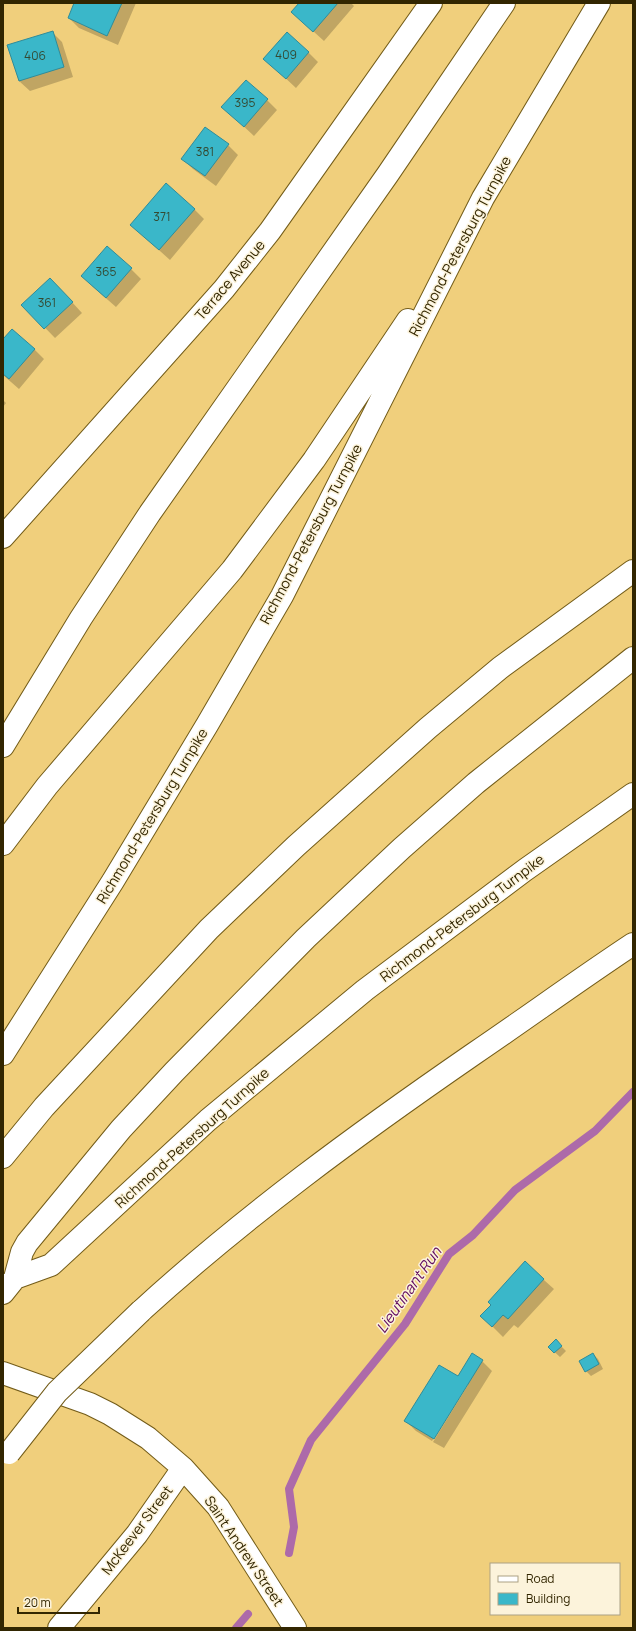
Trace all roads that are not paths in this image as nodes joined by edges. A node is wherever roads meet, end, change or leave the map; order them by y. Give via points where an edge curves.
1 (432, 3) edge
2 (504, 3) edge
3 (599, 3) edge
4 (483, 198) junction
5 (3, 537) edge
6 (633, 571) edge
7 (633, 658) edge
8 (3, 746) edge
9 (633, 794) edge
10 (3, 844) edge
11 (629, 946) edge
12 (3, 1054) edge
13 (3, 1157) edge
14 (9, 1285) edge
15 (3, 1373) edge
16 (6, 1457) edge
17 (183, 1468) junction
18 (59, 1628) edge
19 (294, 1628) edge

1 - 5 main road, Terrace Avenue via 270,231 228,283
2 - 8 main road via 388,174 150,513 81,618
3 - 4 main road, Richmond-Petersburg Turnpike
4 - 10 main road via 416,308 314,460 246,552 47,786
4 - 12 main road, Richmond-Petersburg Turnpike via 282,596 113,881
6 - 13 main road via 500,668 428,728 296,846 209,929 44,1106
7 - 14 main road via 476,783 402,848 295,949 121,1129 27,1243
9 - 14 main road, Richmond-Petersburg Turnpike via 525,870 365,990 208,1120 51,1265
11 - 16 main road, bridge via 386,1115 295,1182 191,1265 57,1392
15 - 17 main road, Saint Andrew Street via 90,1404 110,1414 148,1438
17 - 18 main road, McKeever Street via 137,1534
17 - 19 main road, Saint Andrew Street via 218,1507

